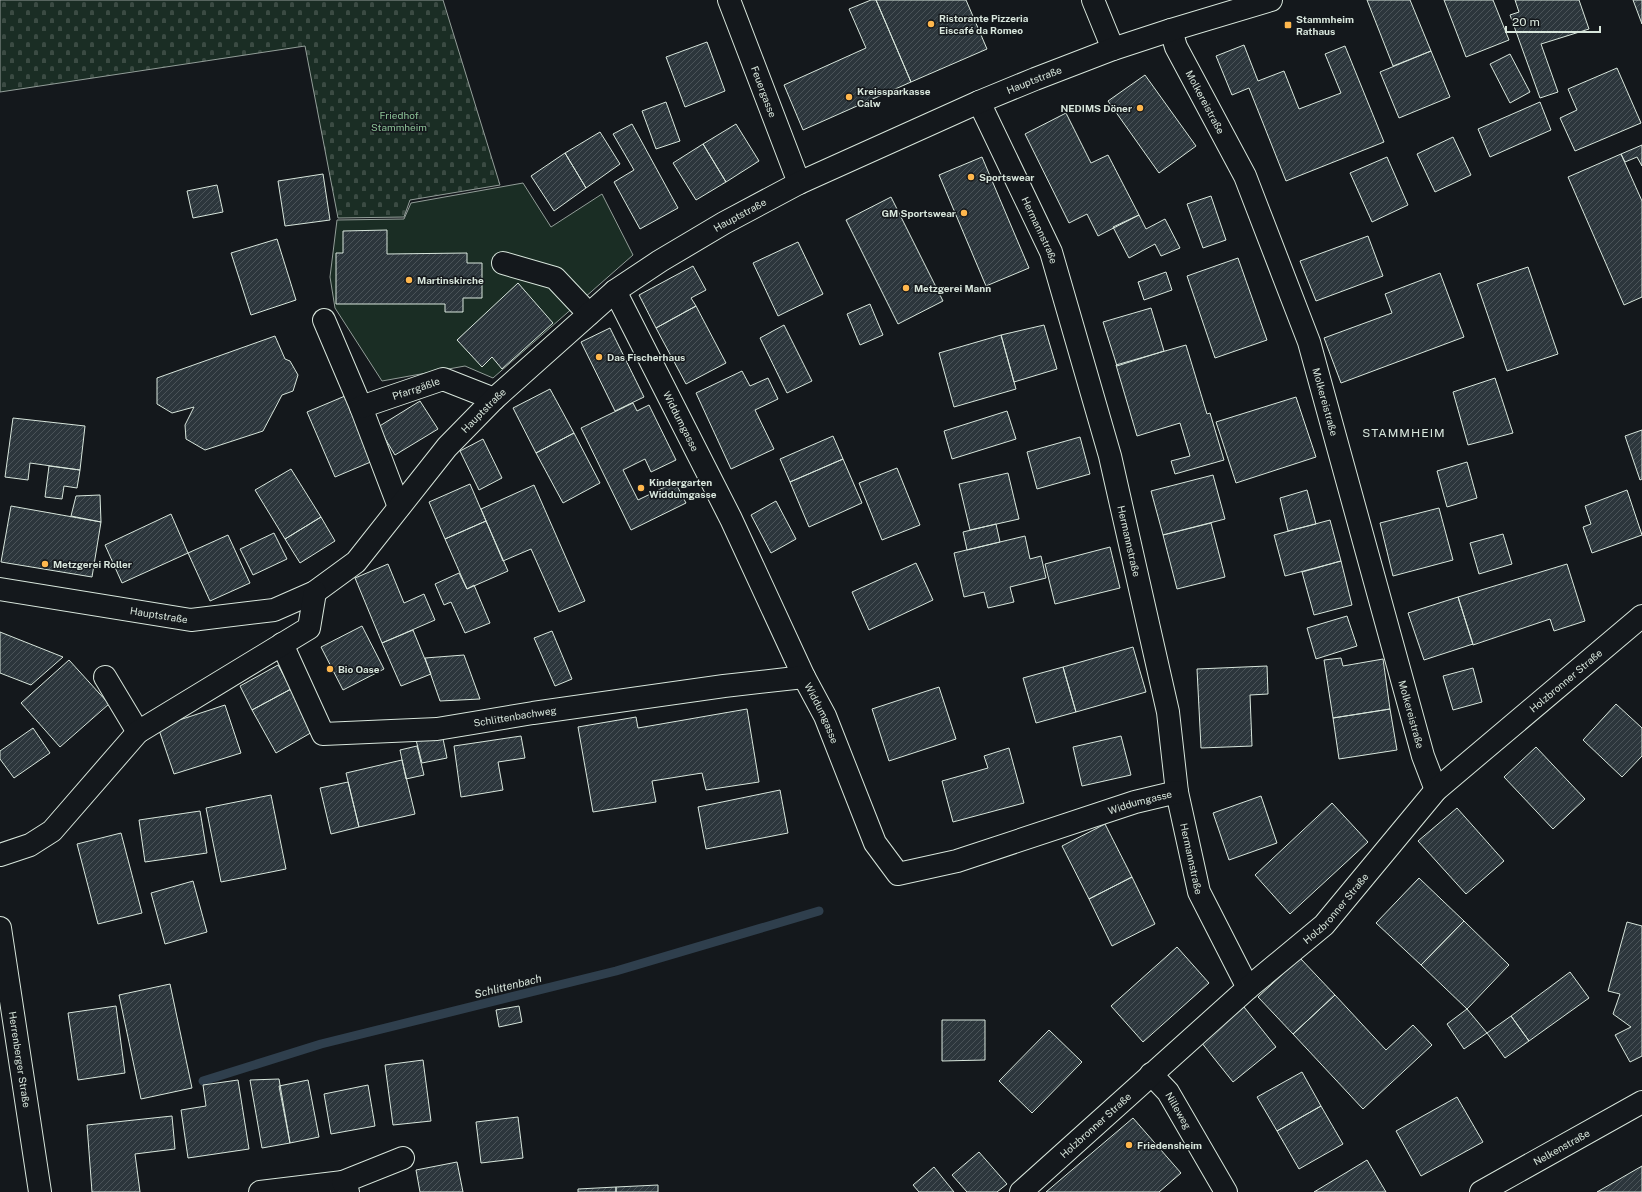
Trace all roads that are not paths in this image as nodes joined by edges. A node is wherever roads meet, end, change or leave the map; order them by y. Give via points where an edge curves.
1 (729, 0) edge
2 (1093, 0) edge
3 (1271, 0) edge
4 (1171, 30) junction
5 (1113, 50) junction
6 (978, 102) junction
7 (799, 183) junction
8 (503, 263) dead end
9 (615, 291) junction
10 (589, 314) junction
11 (324, 320) dead end
12 (494, 399) junction
13 (361, 407) junction
14 (400, 507) junction
15 (0, 589) edge
16 (315, 592) junction
17 (1642, 616) edge
18 (282, 644) junction
19 (105, 677) dead end
20 (804, 677) junction
21 (138, 732) junction
22 (1436, 790) junction
23 (1178, 792) junction
24 (0, 855) edge
25 (0, 928) edge
26 (1248, 988) junction
27 (1151, 1074) junction
28 (1642, 1102) edge
29 (403, 1158) dead end
30 (345, 1187) edge
31 (40, 1192) edge
32 (260, 1192) edge
33 (1021, 1192) edge
34 (1226, 1192) edge
35 (1481, 1192) edge

1 - 7 street, Feuergasse
2 - 5 street
3 - 4 street, Hauptstraße
4 - 5 street, Hauptstraße
4 - 22 street, Molkereistraße via 1176,47 1245,176 1309,342 1423,756
5 - 6 street, Hauptstraße
6 - 7 street, Hauptstraße
6 - 23 street, Hermannstraße via 1051,252 1110,456 1168,712
7 - 9 street, Hauptstraße via 724,223
8 - 10 street via 555,278
9 - 10 street, Hauptstraße
9 - 20 street, Widdumgasse via 731,519
10 - 12 street, Hauptstraße
11 - 13 street
12 - 13 street, Pfarrgäßle via 443,379
12 - 14 street, Hauptstraße via 447,447
13 - 14 street
14 - 16 street, Hauptstraße via 356,562
15 - 16 street, Hauptstraße via 190,620 274,610
16 - 18 street via 309,628
17 - 22 street, Holzbronner Straße
18 - 20 street, Schlittenbachweg via 323,734 437,729 541,712
18 - 21 street
19 - 21 street
20 - 23 street, Widdumgasse via 825,716 875,843 898,874 957,861 1135,802
21 - 24 street via 52,831 30,845
22 - 26 street, Holzbronner Straße via 1324,925
23 - 26 street, Hermannstraße via 1199,892
25 - 31 street, Herrenberger Straße
26 - 27 street, Holzbronner Straße
27 - 33 street, Holzbronner Straße
27 - 34 street, Nilleweg via 1168,1092
28 - 35 street, Nelkenstraße
29 - 30 street
30 - 32 street

